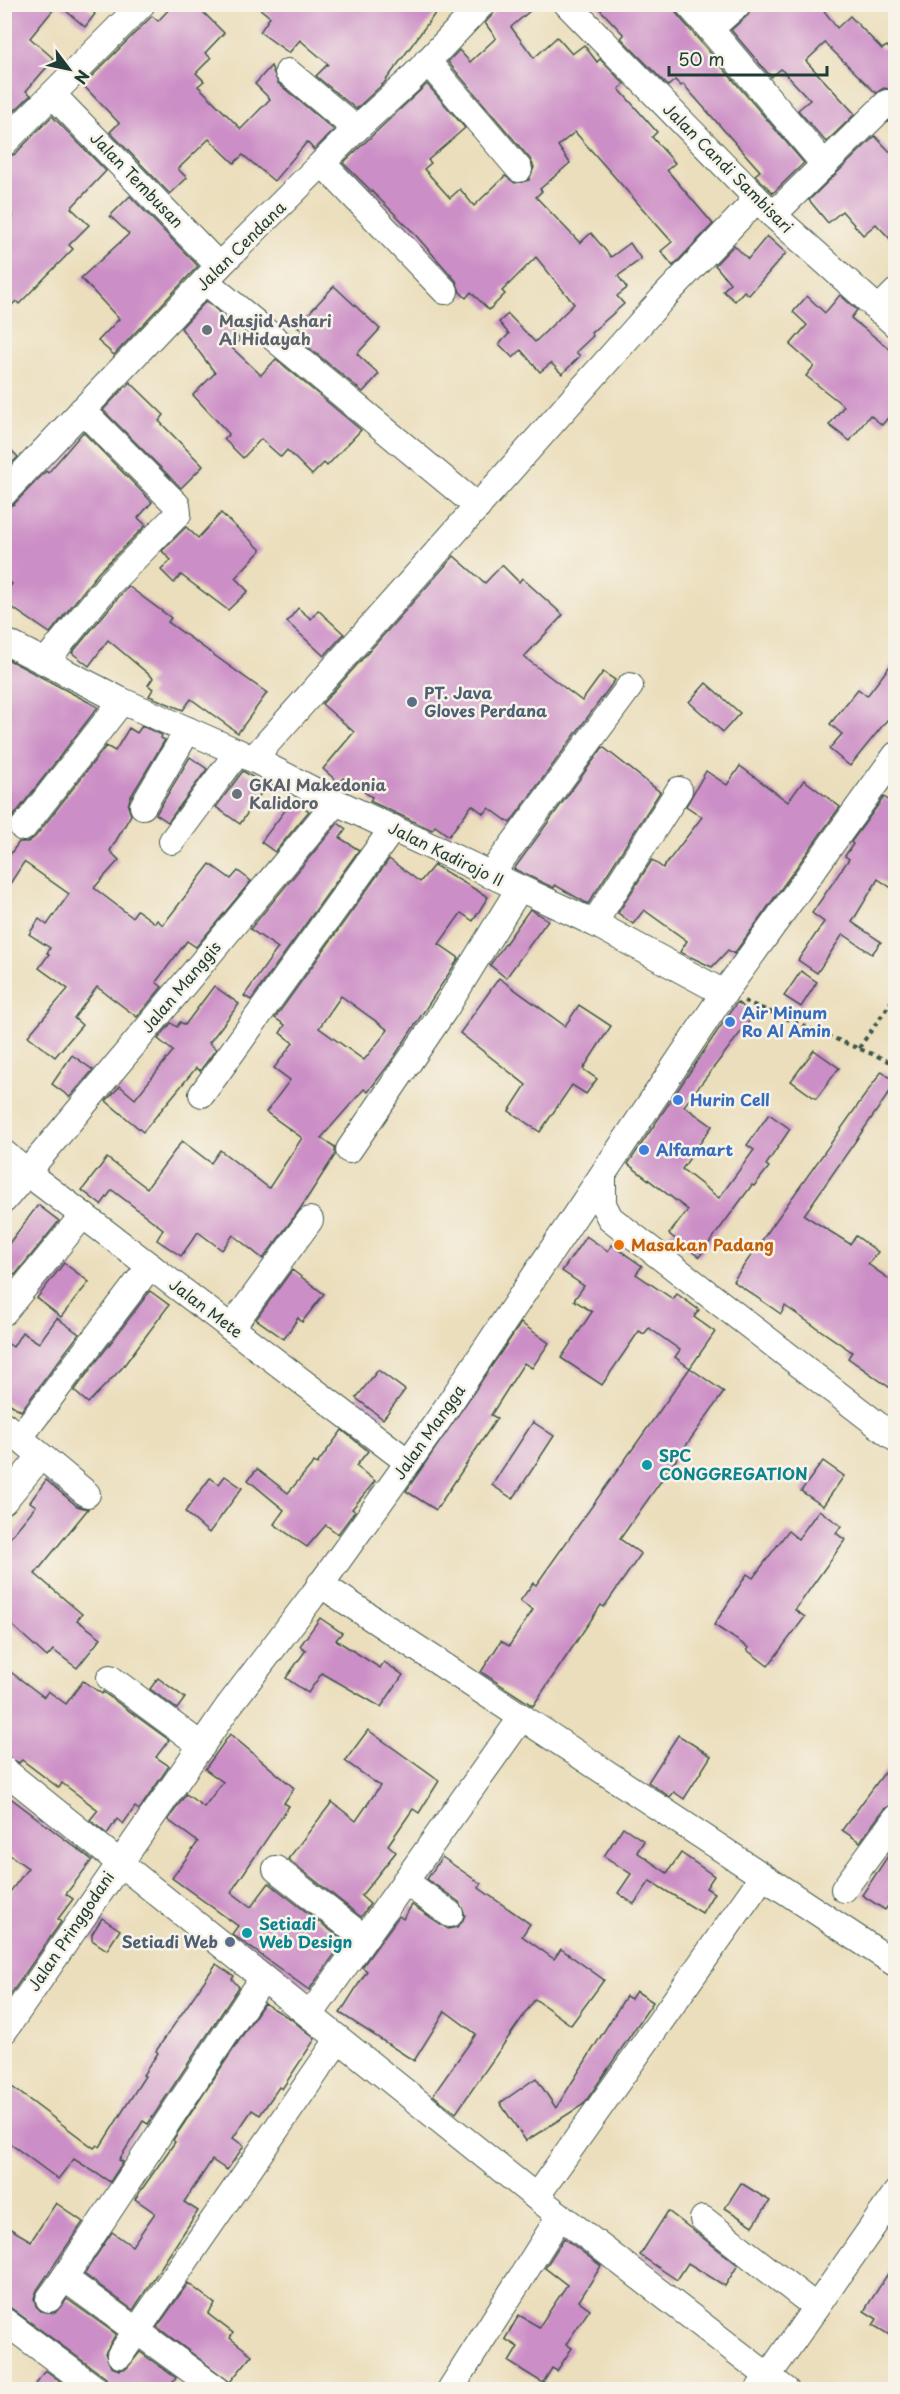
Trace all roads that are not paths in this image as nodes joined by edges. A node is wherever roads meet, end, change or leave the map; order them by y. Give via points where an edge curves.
1 (142, 4) edge
2 (482, 4) edge
3 (567, 4) edge
4 (688, 4) edge
5 (738, 4) edge
6 (710, 29) junction
7 (427, 61) junction
8 (288, 72) dead end
9 (60, 89) junction
10 (887, 103) dead end
11 (356, 129) junction
12 (4, 143) edge
13 (323, 164) junction
14 (825, 165) junction
15 (519, 169) dead end
16 (765, 207) junction
17 (212, 273) junction
18 (445, 291) dead end
19 (890, 309) edge
20 (82, 410) junction
21 (4, 493) edge
22 (478, 507) junction
23 (4, 641) edge
24 (46, 662) junction
25 (630, 686) dead end
26 (122, 701) junction
27 (188, 730) junction
28 (245, 755) junction
29 (896, 755) edge
30 (679, 790) dead end
31 (336, 802) junction
32 (143, 806) dead end
33 (23, 828) dead end
34 (393, 828) junction
35 (172, 841) dead end
36 (490, 875) junction
37 (519, 889) junction
38 (594, 923) junction
39 (724, 993) junction
40 (202, 1095) dead end
41 (349, 1150) dead end
42 (4, 1153) edge
43 (26, 1172) junction
44 (603, 1177) junction
45 (4, 1200) edge
46 (83, 1215) junction
47 (310, 1220) dead end
48 (150, 1266) junction
49 (4, 1312) edge
50 (231, 1328) junction
51 (12, 1431) edge
52 (896, 1439) edge
53 (40, 1457) junction
54 (408, 1462) junction
55 (87, 1494) dead end
56 (4, 1501) edge
57 (320, 1584) junction
58 (110, 1678) dead end
59 (522, 1717) junction
60 (202, 1746) junction
61 (4, 1770) edge
62 (896, 1818) edge
63 (119, 1861) junction
64 (276, 1869) dead end
65 (763, 1876) junction
66 (405, 1881) junction
67 (844, 1888) dead end
68 (450, 1914) dead end
69 (364, 1938) junction
70 (896, 1964) edge
71 (262, 1978) junction
72 (310, 2015) junction
73 (6, 2023) edge
74 (338, 2040) junction
75 (896, 2193) edge
76 (536, 2197) junction
77 (560, 2216) junction
78 (703, 2219) dead end
79 (64, 2278) junction
80 (49, 2299) dead end
81 (816, 2307) junction
82 (4, 2321) edge
83 (137, 2331) junction
84 (120, 2355) dead end
85 (771, 2385) edge
86 (97, 2390) edge
87 (218, 2390) edge
88 (450, 2390) edge

1 - 9 street
2 - 7 street, Jalan Cendana
3 - 16 street, Jalan Candi Sambisari
4 - 6 street
5 - 6 street
6 - 14 street
7 - 11 street, Jalan Cendana
7 - 15 street
8 - 11 street
9 - 12 street
9 - 17 street, Jalan Tembusan
10 - 14 street
11 - 13 street, Jalan Cendana
13 - 17 street, Jalan Cendana
13 - 18 street
14 - 16 street
16 - 19 street, Jalan Candi Sambisari
16 - 22 street via 663,298
17 - 20 street, Jalan Cendana
17 - 22 street, Jalan Tembusan
20 - 21 street, Jalan Cendana
20 - 24 street via 177,506 178,514 110,583
22 - 28 street
23 - 24 street, Jalan Kadirojo II
24 - 26 street, Jalan Kadirojo II
25 - 36 street
26 - 27 street, Jalan Kadirojo II
26 - 33 street
27 - 28 street, Jalan Kadirojo II
27 - 32 street
28 - 31 street, Jalan Kadirojo II
28 - 35 street
29 - 39 street, Jalan Mangga
30 - 38 street
31 - 34 street, Jalan Kadirojo II
31 - 43 street, Jalan Manggis
34 - 36 street, Jalan Kadirojo II
34 - 40 street
36 - 37 street, Jalan Kadirojo II
37 - 38 street, Jalan Kadirojo II
37 - 41 street via 447,1006
38 - 39 street, Jalan Kadirojo II
39 - 44 street, Jalan Mangga
42 - 43 street, Jalan Mete
43 - 45 street, Jalan Manggis
43 - 46 street, Jalan Mete
44 - 52 street via 603,1204 610,1218
44 - 54 street, Jalan Mangga
46 - 48 street, Jalan Mete
46 - 49 street
47 - 50 street
48 - 50 street, Jalan Mete
48 - 51 street
50 - 54 street, Jalan Mete
51 - 53 street
53 - 55 street
53 - 56 street
54 - 57 street, Jalan Mangga
57 - 59 street
57 - 60 street, Jalan Mangga
58 - 60 street
59 - 65 street
59 - 66 street
60 - 63 street, Jalan Mangga
61 - 63 street
62 - 67 street
63 - 71 street
63 - 73 street, Jalan Pringgodani
64 - 69 street
65 - 70 street
65 - 76 street
66 - 68 street
66 - 69 street
69 - 72 street
71 - 72 street
71 - 79 street
72 - 74 street
74 - 76 street
74 - 83 street
75 - 81 street
76 - 77 street
77 - 85 street
77 - 88 street
78 - 81 street
79 - 80 street
79 - 83 street
81 - 85 street
82 - 86 street
83 - 84 street
83 - 87 street

